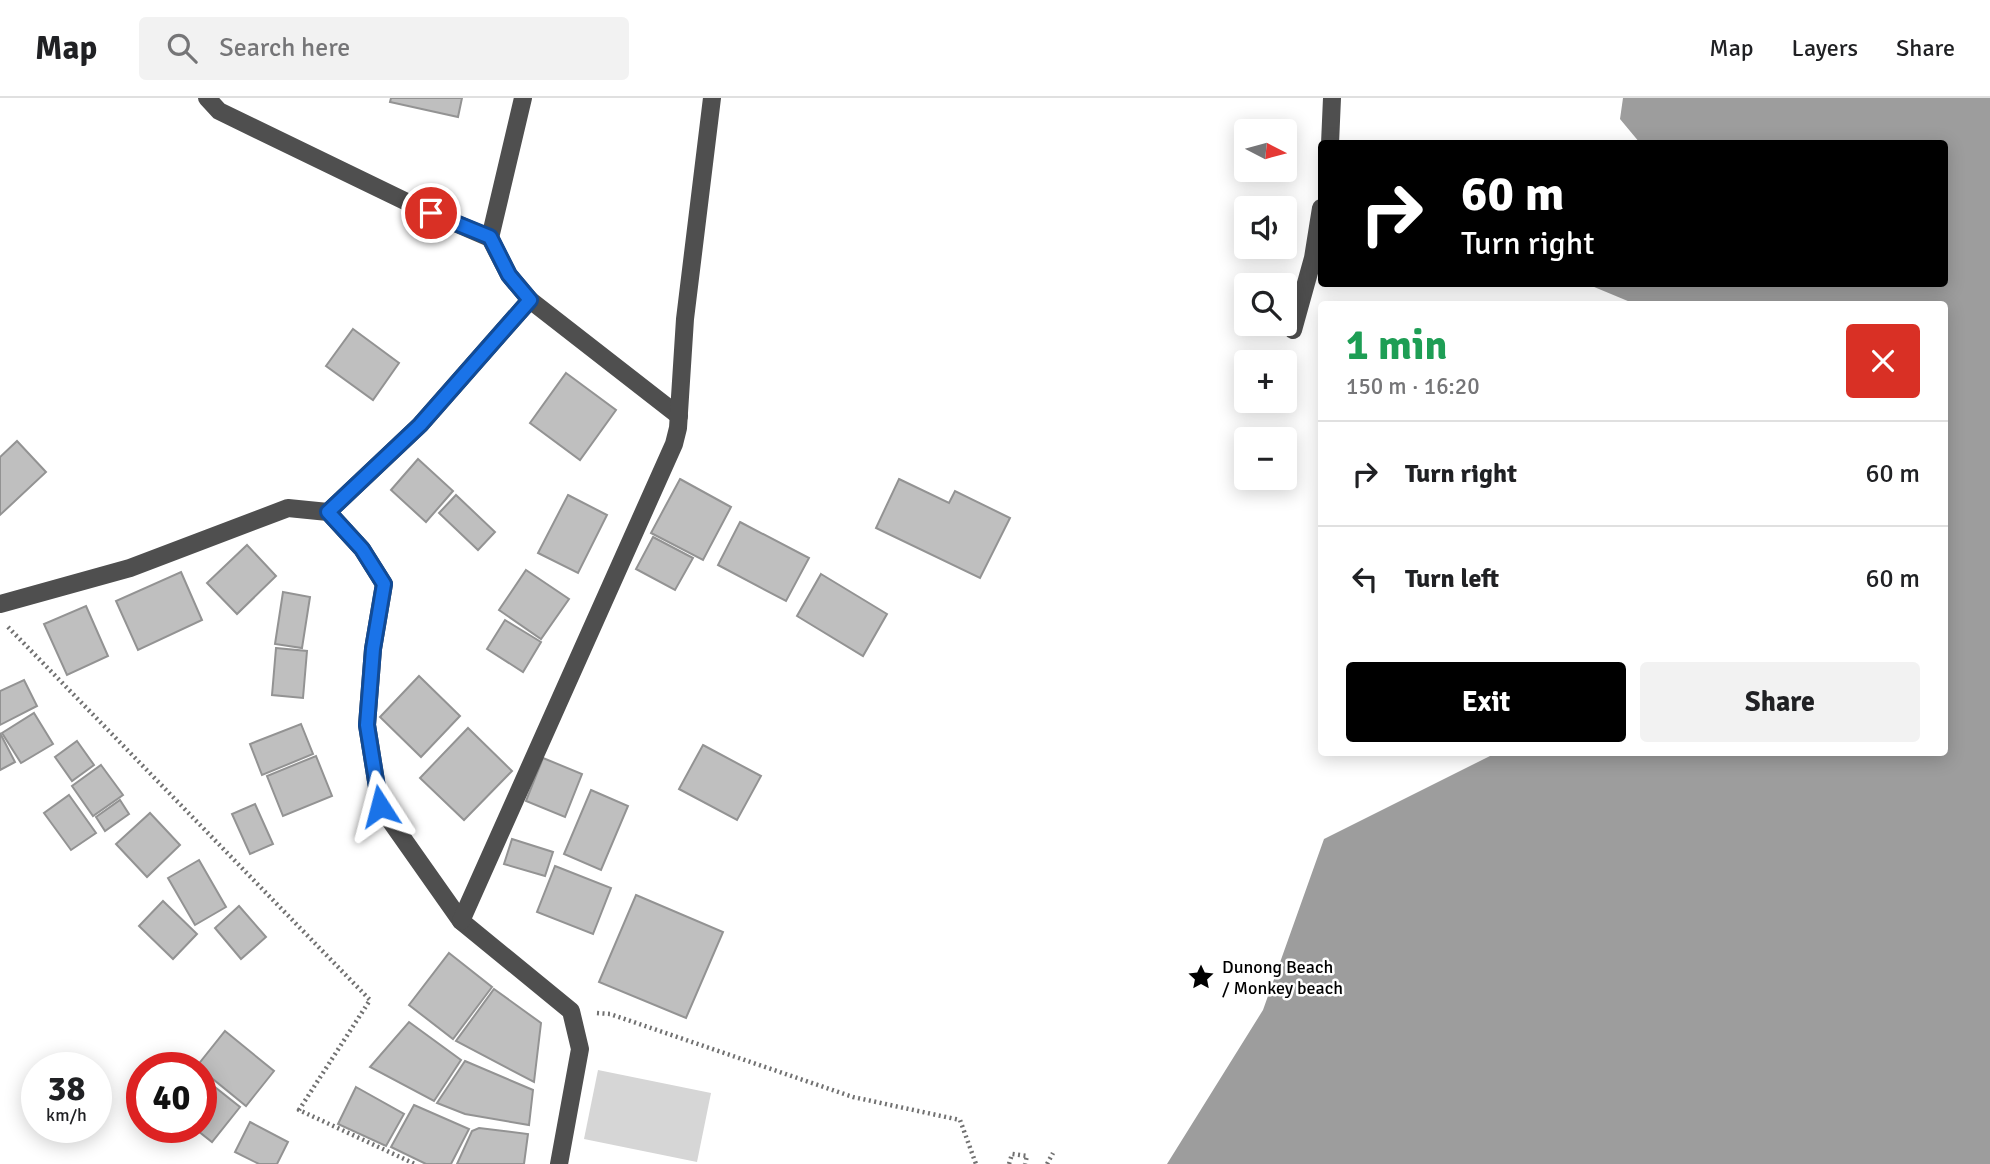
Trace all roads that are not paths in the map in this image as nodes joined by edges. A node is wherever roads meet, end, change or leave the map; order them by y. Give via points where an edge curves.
1 (207, 98) edge
2 (523, 98) edge
3 (712, 98) edge
4 (1332, 98) edge
5 (1330, 140) edge
6 (1318, 225) edge
7 (490, 237) junction
8 (530, 300) junction
9 (1297, 315) edge
10 (679, 416) junction
11 (328, 512) junction
12 (0, 604) edge
13 (461, 921) junction
14 (559, 1164) edge

1 - 7 street via 219,111
2 - 7 street
3 - 10 street
4 - 5 street
6 - 9 street
7 - 8 street via 509,275
8 - 10 street
8 - 11 street via 420,425
10 - 13 street via 674,444
11 - 12 street via 288,508 130,568
11 - 13 street via 362,549 384,584 367,725 380,806
13 - 14 street via 571,1011 580,1049

